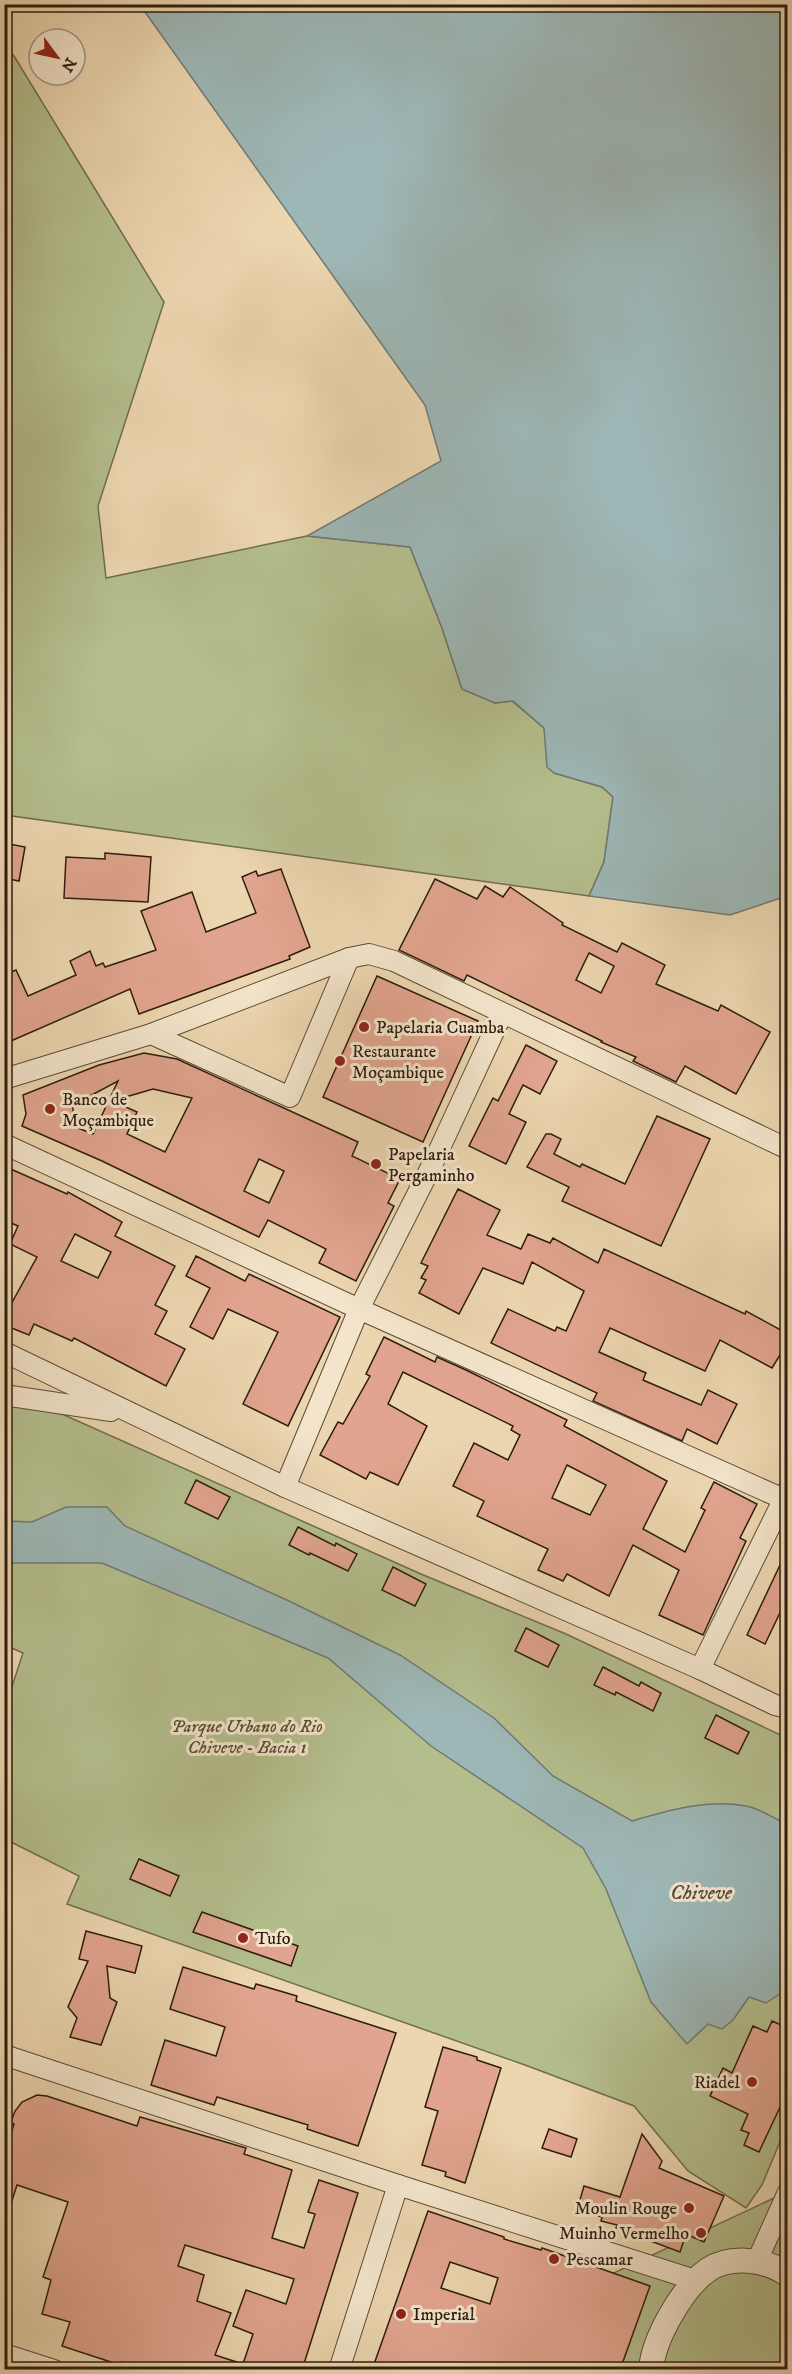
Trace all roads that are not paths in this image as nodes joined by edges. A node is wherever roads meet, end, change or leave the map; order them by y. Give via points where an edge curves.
1 (349, 958) junction
2 (502, 1014) junction
3 (151, 1034) junction
4 (4, 1079) edge
5 (4, 1144) edge
6 (788, 1149) edge
7 (359, 1309) junction
8 (4, 1352) edge
9 (4, 1395) edge
10 (131, 1414) junction
11 (285, 1486) junction
12 (786, 1497) edge
13 (700, 1669) junction
14 (784, 1710) edge
15 (6, 2060) edge
16 (398, 2185) junction
17 (788, 2192) edge
18 (757, 2261) junction
19 (788, 2275) edge
20 (695, 2280) junction
21 (4, 2354) edge
22 (54, 2370) edge
23 (339, 2370) edge
24 (651, 2370) edge

1 - 2 street via 369,954 394,961
1 - 3 street
1 - 3 street via 290,1097
2 - 6 street
2 - 7 street
3 - 4 street
5 - 7 street
7 - 11 street
7 - 12 street
8 - 10 street
9 - 10 street
10 - 11 street
11 - 13 street
12 - 13 street
13 - 14 street
15 - 16 street
16 - 20 street
16 - 23 street
17 - 18 street
18 - 19 street
18 - 20 street via 735,2261 710,2268
20 - 24 street via 666,2324
21 - 22 street

